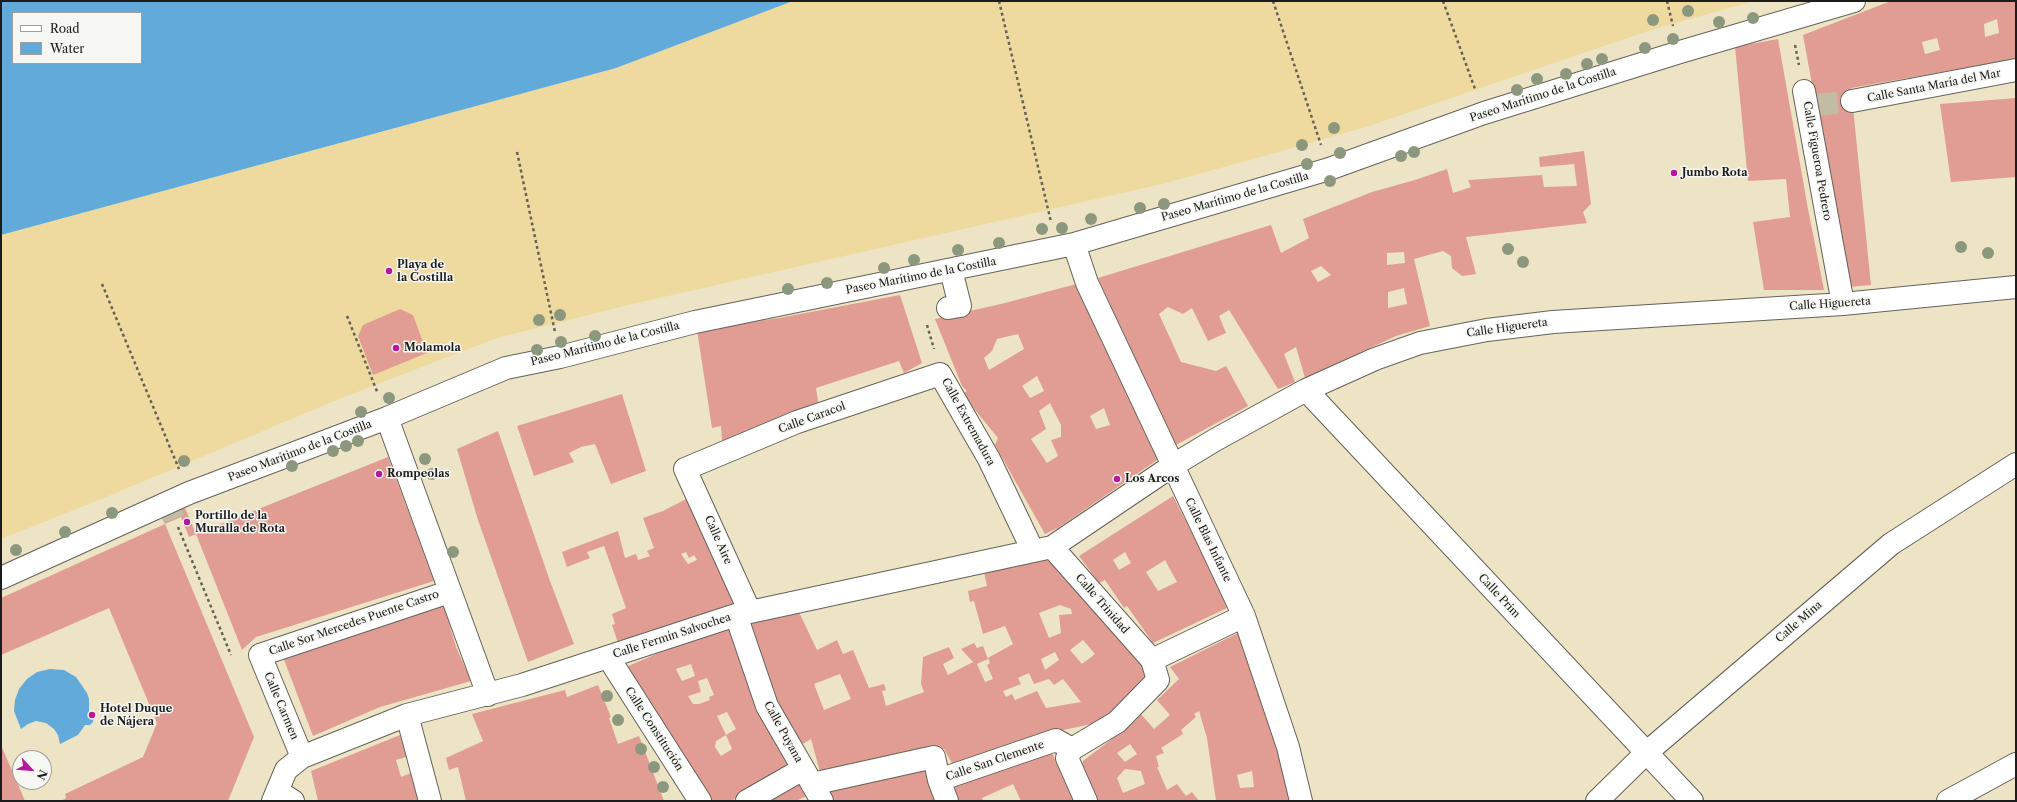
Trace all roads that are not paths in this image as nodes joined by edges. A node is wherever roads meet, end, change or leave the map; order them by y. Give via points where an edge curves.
1 (1854, 1) edge
2 (2016, 70) edge
3 (1809, 101) road end
4 (1852, 101) tunnel mouth
5 (1065, 246) junction
6 (951, 270) junction
7 (2016, 287) edge
8 (1843, 304) junction
9 (948, 308) road end
10 (940, 374) joint
11 (1306, 390) junction
12 (387, 418) junction
13 (2016, 464) edge
14 (1172, 466) junction
15 (685, 469) joint
16 (1042, 549) junction
17 (1, 578) edge
18 (449, 592) junction
19 (743, 614) junction
20 (1244, 616) junction
21 (260, 655) joint
22 (608, 657) junction
23 (1152, 660) junction
24 (488, 695) junction
25 (407, 715) junction
26 (1069, 753) junction
27 (1646, 753) junction
28 (302, 757) junction
29 (2016, 764) edge
30 (939, 780) junction
31 (812, 784) edge
32 (281, 798) edge
33 (430, 801) edge
34 (700, 801) edge
35 (747, 801) edge
36 (947, 801) edge
37 (1086, 801) edge
38 (1301, 801) edge
39 (1597, 801) edge
40 (1692, 801) edge
41 (1948, 801) edge

1 - 5 street, Paseo Marítimo de la Costilla via 1484,113 1329,169
2 - 4 street, Calle Santa María del Mar
3 - 8 street, Calle Figueroa Pedrero
5 - 6 street, Paseo Marítimo de la Costilla
5 - 14 street, Calle Blas Infante via 1087,283
6 - 9 street via 960,306
6 - 12 street, Paseo Marítimo de la Costilla via 695,322 560,357 506,368
7 - 8 street, Calle Higuereta
8 - 11 street, Calle Higuereta via 1553,322 1487,330 1420,343
10 - 15 street, Calle Caracol via 797,422
10 - 16 street, Calle Extremadura
11 - 14 street, Calle Higuereta
11 - 27 street, Calle Prim
12 - 17 street, Paseo Marítimo de la Costilla via 189,493 172,514
12 - 18 street
13 - 27 street, Calle Mina via 1891,544
14 - 16 street, Calle Higuereta
14 - 20 street, Calle Blas Infante
15 - 19 street, Calle Aire
16 - 19 street, Calle Fermín Salvochea
16 - 23 street, Calle Trinidad
18 - 21 street, Calle Sor Mercedes Puente Castro
18 - 24 street
19 - 22 street, Calle Fermín Salvochea
19 - 31 street, Calle Puyana via 767,706
20 - 23 street
20 - 38 street, Calle Blas Infante via 1288,747
21 - 28 street, Calle Carmen
22 - 24 street, Calle Fermín Salvochea
22 - 34 street, Calle Constitución
23 - 26 street via 1158,680 1117,722
24 - 25 street, Calle Fermín Salvochea
25 - 28 street, Calle Fermín Salvochea
25 - 33 street
26 - 30 street, Calle San Clemente via 1056,740
26 - 37 street
27 - 39 street, Calle Mina
27 - 40 street, Calle Prim
28 - 32 street, Calle Fermín Salvochea via 286,770
29 - 41 street
30 - 31 street via 934,757
30 - 36 street
31 - 35 street

